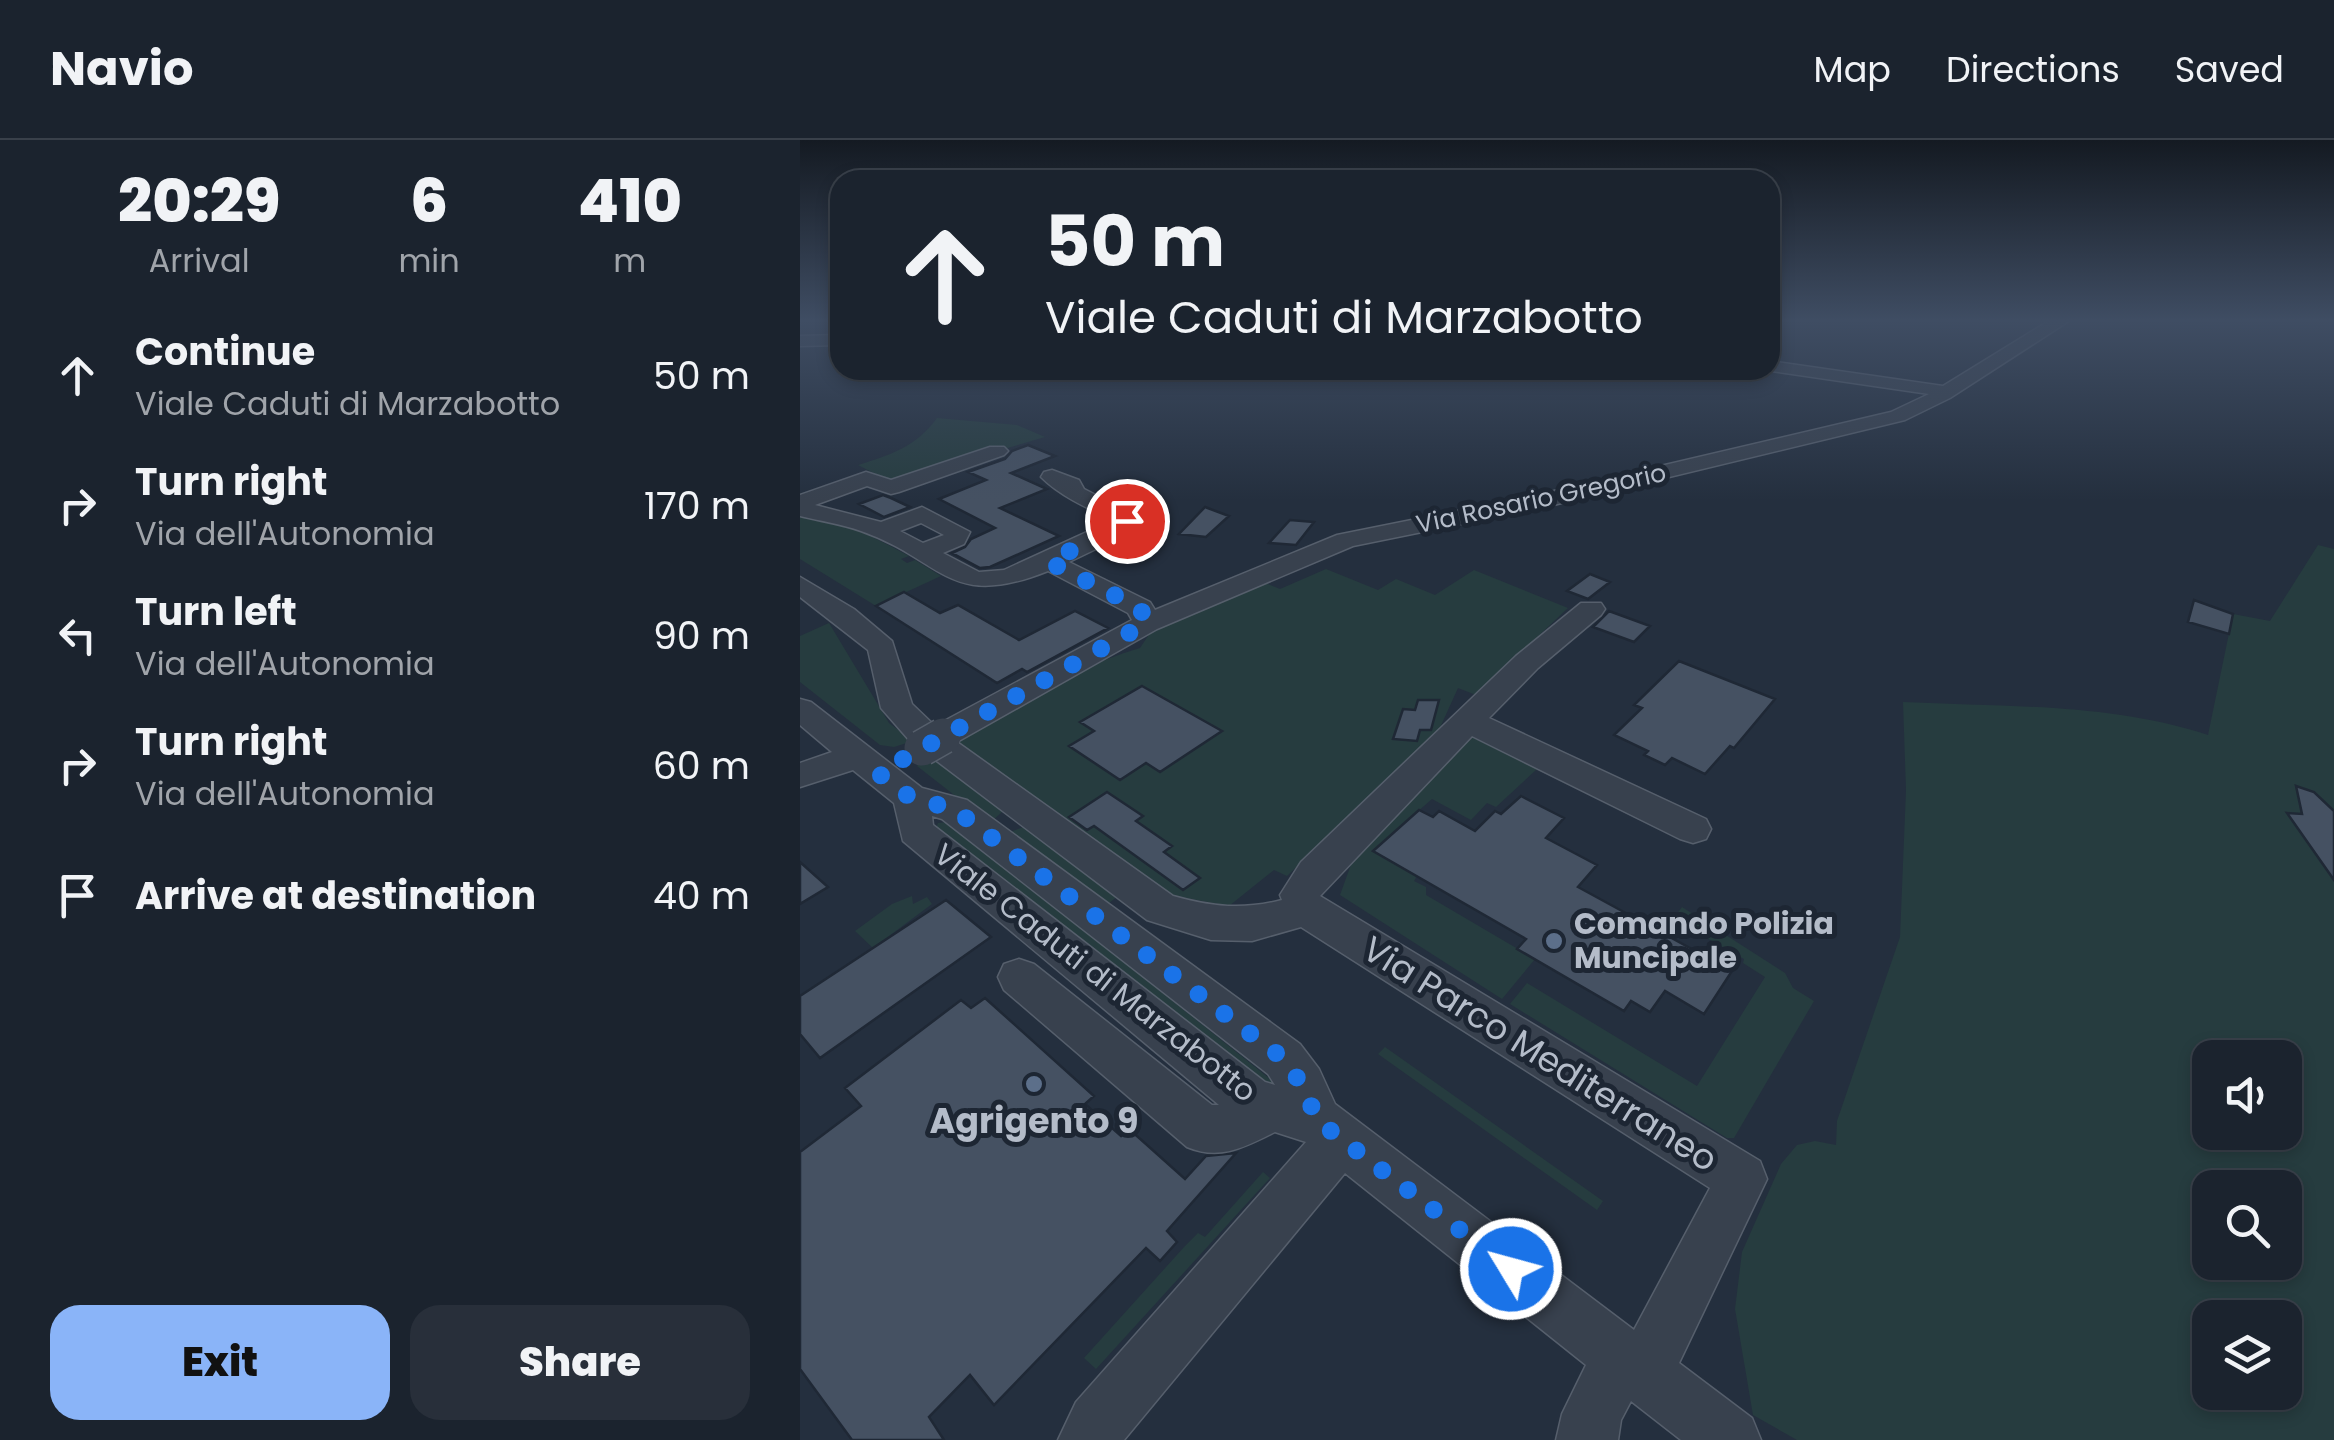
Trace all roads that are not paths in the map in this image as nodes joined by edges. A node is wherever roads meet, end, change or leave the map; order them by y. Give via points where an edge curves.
1 (1871, 380) edge
2 (1966, 380) edge
3 (1943, 394) junction
4 (997, 451) dead end
5 (1052, 477) dead end
6 (939, 484) dead end
7 (891, 487) junction
8 (800, 506) edge
9 (880, 530) junction
10 (922, 553) junction
11 (1049, 562) junction
12 (800, 585) edge
13 (1591, 609) dead end
14 (1147, 623) junction
15 (800, 710) edge
16 (1469, 722) junction
17 (800, 775) edge
18 (882, 775) junction
19 (1693, 829) dead end
20 (1306, 910) junction
21 (1019, 977) dead end
22 (1310, 1123) junction
23 (1633, 1364) junction
24 (1090, 1440) edge
25 (1587, 1440) edge
26 (1730, 1440) edge

1 - 3 street
2 - 3 street, Via Rosario Gregorio
3 - 14 street, Via Rosario Gregorio via 1898,416 1346,540
4 - 7 street
5 - 11 street via 1128,518
6 - 7 street via 909,496
7 - 8 street via 866,480
8 - 9 street
9 - 10 street
9 - 10 street via 922,514 958,532
10 - 11 street via 967,578 985,580
11 - 14 street via 1140,608
12 - 20 street via 882,647 898,708 921,732 1161,909 1210,923 1252,924
13 - 16 street
14 - 18 street, Via Rosario Gregorio
15 - 18 street, Viale Caduti di Marzabotto
16 - 19 street
16 - 20 street via 1316,873 1300,895
17 - 18 street, Via Rosario Gregorio via 828,768
18 - 22 street, Viale Caduti di Marzabotto via 916,830 1252,1102
20 - 23 street, Via Parco Mediterraneo via 1742,1179
21 - 22 street via 1204,1130
22 - 23 street, Viale Caduti di Marzabotto
22 - 24 street
23 - 25 street via 1592,1414
23 - 26 street

